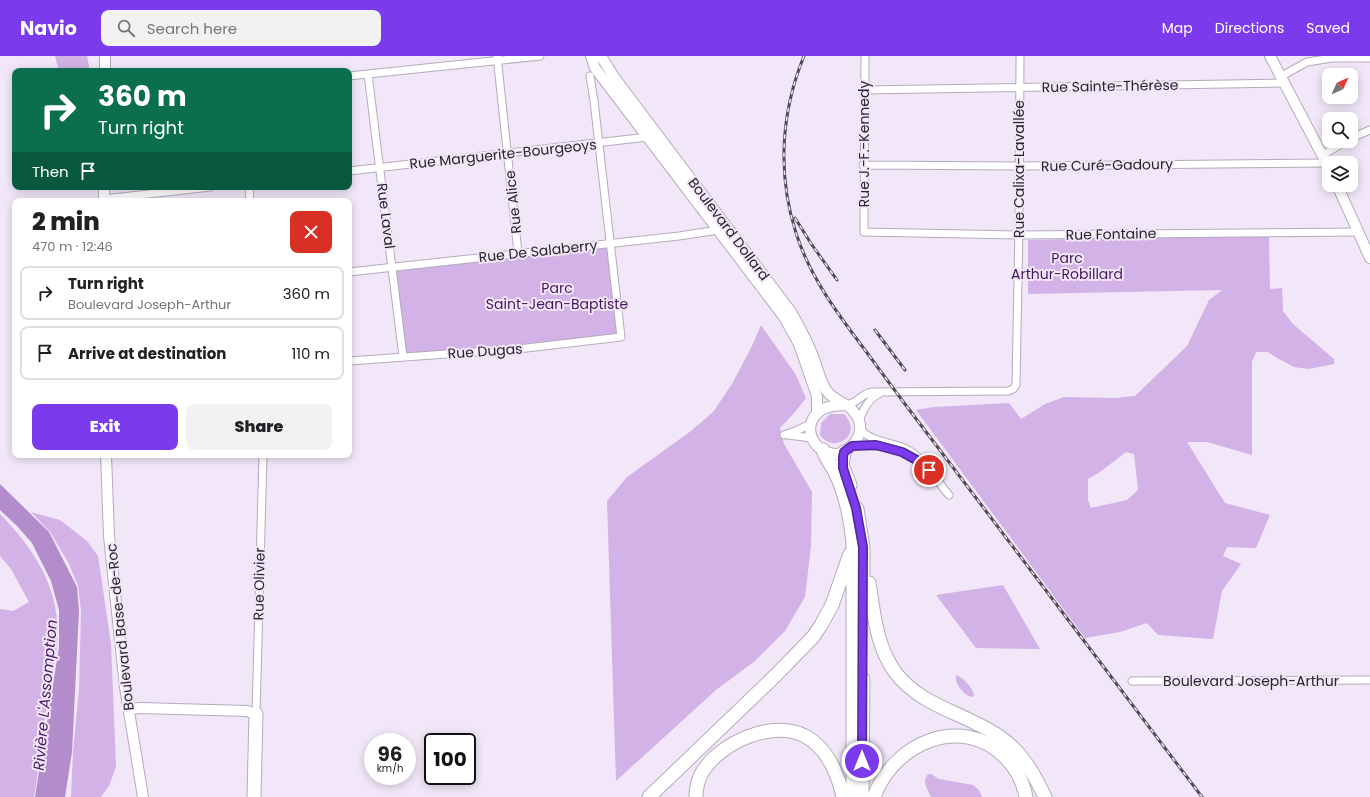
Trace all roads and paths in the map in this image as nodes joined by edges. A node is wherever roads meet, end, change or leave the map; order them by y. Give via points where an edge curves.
1 (105, 56) edge
2 (540, 56) edge
3 (591, 56) edge
4 (601, 56) edge
5 (865, 56) edge
6 (1020, 56) edge
7 (1270, 56) edge
8 (497, 58) edge
9 (1370, 58) edge
10 (105, 68) edge
11 (368, 74) junction
12 (352, 76) edge
13 (590, 76) dead end
14 (1282, 80) junction
15 (1020, 87) junction
16 (864, 90) junction
17 (1370, 130) edge
18 (652, 135) junction
19 (1358, 135) edge
20 (599, 143) junction
21 (1339, 148) edge
22 (508, 153) junction
23 (1323, 156) edge
24 (1332, 156) edge
25 (1322, 162) edge
26 (863, 166) junction
27 (1020, 166) junction
28 (380, 168) junction
29 (352, 171) edge
30 (186, 190) edge
31 (1340, 192) edge
32 (120, 198) edge
33 (722, 226) junction
34 (864, 232) joint
35 (1359, 232) junction
36 (1019, 235) junction
37 (610, 243) junction
38 (518, 253) junction
39 (1370, 258) edge
40 (392, 267) junction
41 (352, 272) edge
42 (403, 357) junction
43 (352, 361) edge
44 (882, 392) junction
45 (846, 405) junction
46 (814, 418) junction
47 (859, 425) junction
48 (812, 438) junction
49 (848, 449) junction
50 (823, 450) junction
51 (106, 458) edge
52 (262, 458) edge
53 (926, 466) junction
54 (949, 495) dead end
55 (858, 546) junction
56 (1370, 680) edge
57 (1132, 681) dead end
58 (129, 712) junction
59 (256, 714) junction
60 (143, 797) edge
61 (254, 797) edge
62 (649, 797) edge
63 (696, 797) edge
64 (843, 797) edge
65 (853, 797) edge
66 (862, 797) edge
67 (874, 797) edge
68 (1026, 797) edge
69 (1045, 797) edge

1 - 10 main road
2 - 8 street
3 - 18 main road, Boulevard Dollard via 596,68
4 - 18 main road, Boulevard Dollard
5 - 16 street, Rue J.-F.-Kennedy
6 - 15 street, Rue Calixa-Lavallée
7 - 14 main road
8 - 11 street
8 - 22 street, Rue Alice
9 - 14 street via 1332,58 1307,62
11 - 12 street
11 - 28 street, Rue Laval
13 - 20 street
14 - 15 street, Rue Sainte-Thérèse
14 - 23 main road
15 - 16 street, Rue Sainte-Thérèse
15 - 27 street, Rue Calixa-Lavallée
16 - 26 street, Rue J.-F.-Kennedy
17 - 19 street
18 - 20 street, Rue Marguerite-Bourgeoys
18 - 33 main road, Boulevard Dollard
20 - 22 street, Rue Marguerite-Bourgeoys
20 - 37 street
21 - 24 street
22 - 28 street, Rue Marguerite-Bourgeoys
22 - 38 street, Rue Alice
25 - 27 street, Rue Curé-Gadoury
26 - 27 street, Rue Curé-Gadoury
26 - 34 street, Rue J.-F.-Kennedy
27 - 36 street, Rue Calixa-Lavallée
28 - 29 street, Rue Marguerite-Bourgeoys
28 - 40 street, Rue Laval
30 - 32 street
31 - 35 main road
33 - 37 street, Rue De Salaberry via 712,231
33 - 45 main road, Boulevard Dollard via 795,318 826,390
33 - 46 main road, Boulevard Dollard via 794,333 816,396
34 - 36 street, Rue Fontaine
35 - 36 street, Rue Fontaine
35 - 39 main road
36 - 44 street, Rue Calixa-Lavallée via 1017,382 1014,388
37 - 38 street, Rue De Salaberry
37 - 42 street, Rue Dugas via 621,337 518,349
38 - 40 street, Rue De Salaberry
40 - 41 street, Rue De Salaberry
40 - 42 street, Rue Laval
42 - 43 street, Rue Dugas
44 - 45 street, Rue Calixa-Lavallée via 866,393 855,403
44 - 47 street via 869,401
45 - 46 main road via 827,407
45 - 47 main road via 854,411
46 - 48 main road via 810,428
46 - 48 street via 798,430 784,435
47 - 49 main road via 857,440
47 - 53 street via 866,436 908,450 918,456
48 - 50 main road via 817,447
49 - 50 main road via 837,454
49 - 53 street via 876,445 905,454
49 - 55 highway via 842,465 856,508
50 - 55 highway via 842,490
51 - 58 main road, Boulevard Base-de-Roc via 110,540
52 - 59 street, Rue Olivier
53 - 54 street
55 - 62 highway via 825,619 813,637
55 - 65 highway
55 - 66 highway
55 - 69 highway via 877,633 895,672 906,686 920,696 985,728 1008,743 1032,771
56 - 57 street, Boulevard Joseph-Arthur
58 - 59 main road via 141,708 247,711
58 - 60 main road, Boulevard Base-de-Roc
59 - 61 highway
63 - 64 highway via 700,777 719,754 747,737 778,730 802,734 820,748 833,766
67 - 68 highway via 887,773 904,755 930,740 955,736 979,740 999,751 1019,775

